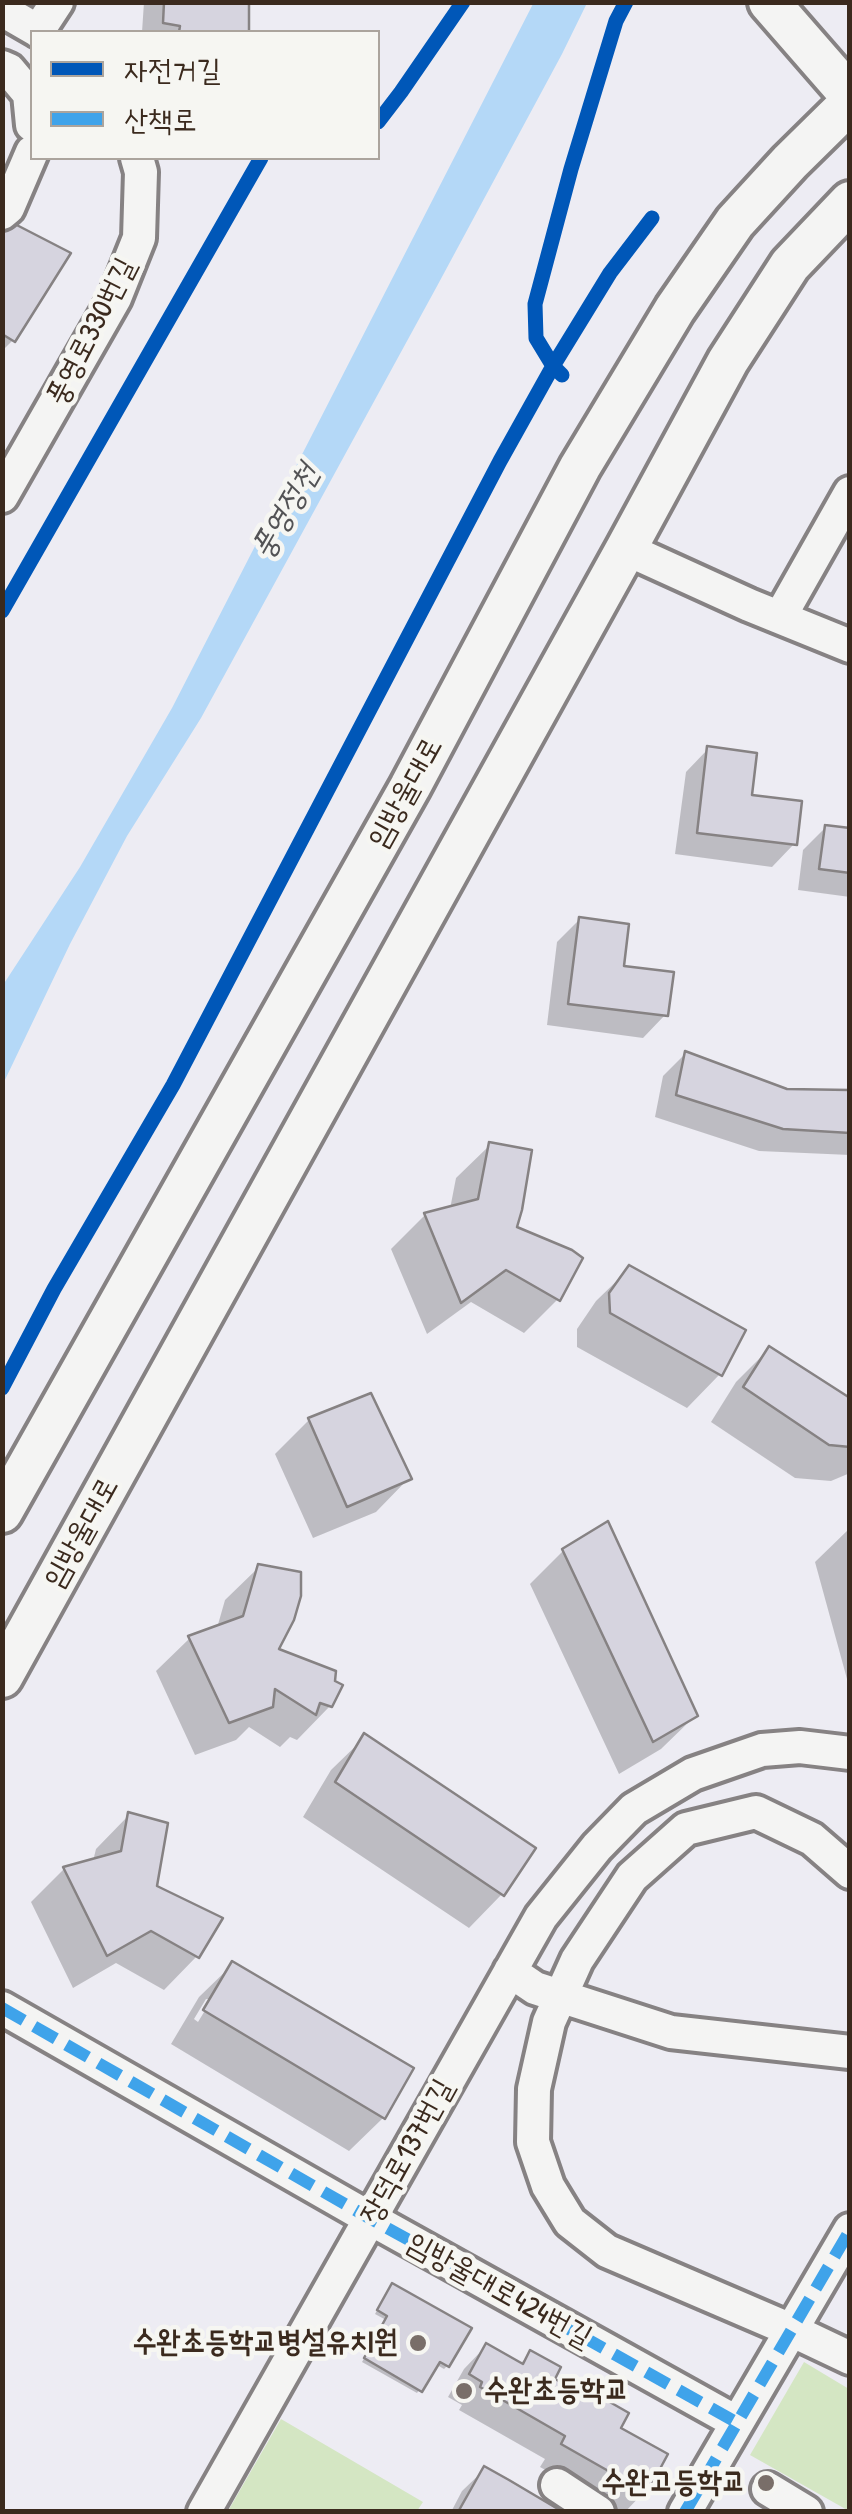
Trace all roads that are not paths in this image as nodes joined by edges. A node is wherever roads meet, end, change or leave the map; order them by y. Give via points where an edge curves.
1 (56, 2) edge
2 (769, 2) edge
3 (2, 10) edge
4 (36, 30) edge
5 (40, 30) edge
6 (2, 67) edge
7 (850, 95) edge
8 (850, 103) edge
9 (30, 104) edge
10 (30, 157) edge
11 (138, 160) edge
12 (850, 202) edge
13 (2, 214) edge
14 (850, 493) edge
15 (2, 496) edge
16 (626, 549) junction
17 (780, 617) junction
18 (850, 646) edge
19 (2, 1512) edge
20 (2, 1677) edge
21 (850, 1753) edge
22 (850, 1872) edge
23 (510, 1971) junction
24 (561, 1997) junction
25 (2, 2008) edge
26 (850, 2052) edge
27 (371, 2220) junction
28 (850, 2230) edge
29 (791, 2330) junction
30 (850, 2358) edge
31 (736, 2422) junction
32 (557, 2485) dead end
33 (768, 2489) dead end
34 (204, 2512) edge
35 (598, 2512) edge
36 (685, 2512) edge
37 (806, 2512) edge

1 - 5 street
2 - 7 main road
3 - 4 street
6 - 9 street via 29,94
8 - 19 main road, 임방울대로 via 736,222 675,309 580,467 410,787
10 - 13 street
11 - 15 street, 풍영로330번길 via 140,238 115,298
12 - 16 main road, 임방울대로 via 790,265 728,361
14 - 17 street
16 - 17 street
16 - 20 main road, 임방울대로
17 - 18 street
21 - 23 street, 장덕로137번길 via 762,1750 694,1774 634,1809 541,1917
22 - 24 street via 812,1839 756,1812 686,1829 632,1877 577,1960
23 - 24 street
23 - 27 street, 장덕로137번길
24 - 26 street via 671,2032
24 - 29 street via 534,2089 533,2142 570,2222 607,2252
25 - 27 street, 임방울대로424번길
27 - 31 street, 임방울대로424번길
27 - 34 street, 장덕로137번길
28 - 29 street
29 - 30 street
29 - 31 street
31 - 36 street
32 - 35 street
33 - 37 street

